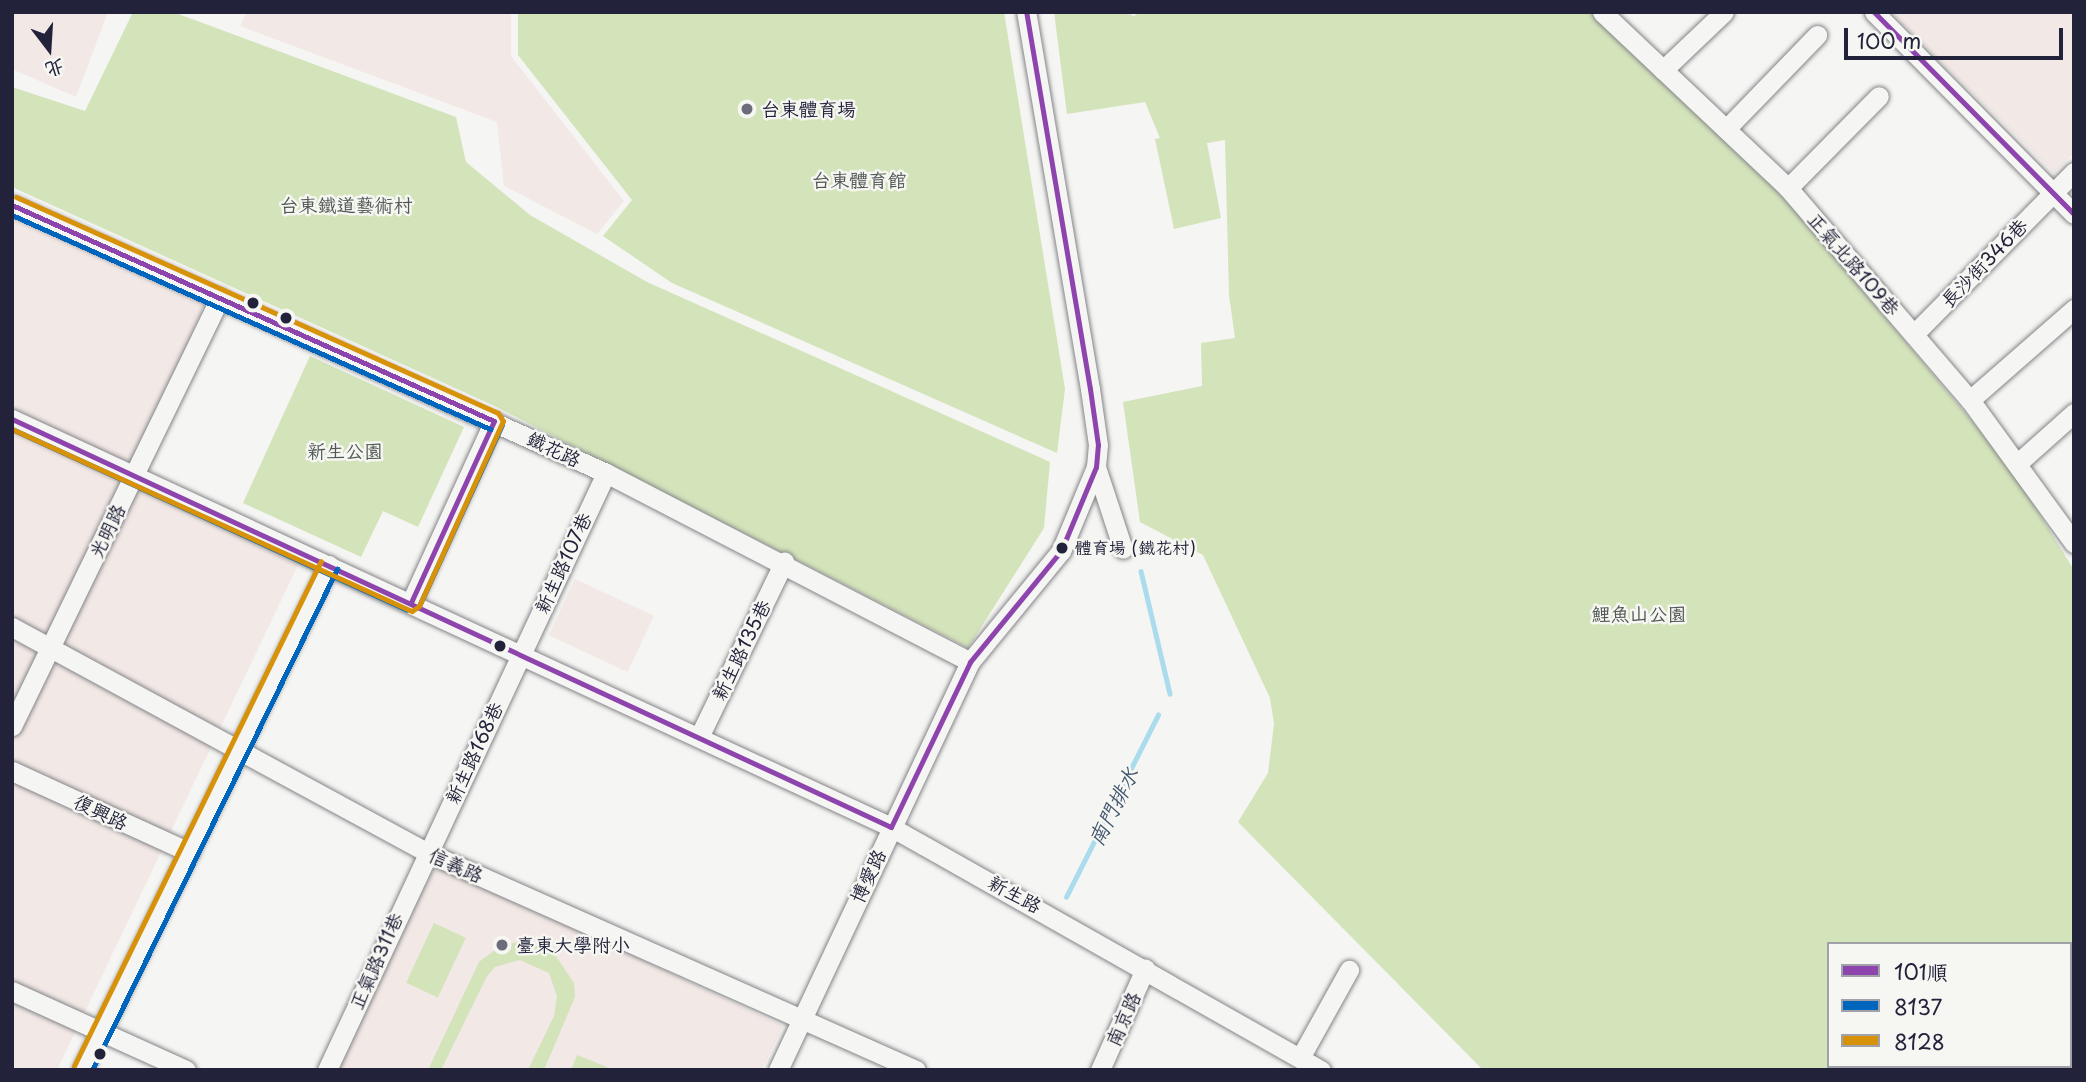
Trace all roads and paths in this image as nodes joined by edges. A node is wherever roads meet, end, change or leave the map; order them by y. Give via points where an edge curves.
1 (1026, 12) edge
2 (1602, 12) edge
3 (1724, 12) edge
4 (1874, 12) edge
5 (1817, 35) dead end
6 (1663, 71) junction
7 (1879, 96) dead end
8 (1726, 128) junction
9 (2074, 172) edge
10 (1788, 188) junction
11 (2053, 192) junction
12 (12, 205) edge
13 (2074, 214) edge
14 (220, 298) junction
15 (2074, 309) edge
16 (1915, 333) junction
17 (1970, 400) junction
18 (2074, 413) edge
19 (12, 419) edge
20 (495, 421) junction
21 (2018, 461) junction
22 (1096, 467) junction
23 (606, 473) junction
24 (134, 475) junction
25 (2074, 543) edge
26 (1123, 549) dead end
27 (784, 562) junction
28 (329, 565) junction
29 (411, 602) junction
30 (12, 627) edge
31 (49, 649) junction
32 (521, 653) junction
33 (970, 662) junction
34 (12, 726) edge
35 (699, 737) junction
36 (238, 752) junction
37 (12, 771) edge
38 (891, 827) junction
39 (189, 852) junction
40 (426, 852) junction
41 (1145, 969) junction
42 (1349, 970) dead end
43 (12, 991) edge
44 (802, 1020) junction
45 (102, 1031) junction
46 (1300, 1058) junction
47 (82, 1070) edge
48 (186, 1070) edge
49 (327, 1070) edge
50 (778, 1070) edge
51 (916, 1070) edge
52 (1100, 1070) edge
53 (1321, 1070) edge

1 - 22 street via 1090,389 1098,445
2 - 6 street, 正氣北路109巷
3 - 6 street
4 - 11 street
5 - 8 street
6 - 8 street, 正氣北路109巷
7 - 10 street
8 - 10 street, 正氣北路109巷
9 - 11 street, 長沙街346巷
10 - 16 street, 正氣北路109巷
11 - 13 street
11 - 16 street, 長沙街346巷
12 - 14 street, 鐵花路
14 - 20 street, 鐵花路
14 - 24 street, 光明路
15 - 17 street
16 - 17 street, 正氣北路109巷
17 - 21 street, 正氣北路109巷
18 - 21 street
19 - 24 street, 新生路
20 - 23 street, 鐵花路
20 - 29 street
21 - 25 street, 正氣北路109巷
22 - 26 street
22 - 33 street, 博愛路 via 1061,551
23 - 27 street, 鐵花路
23 - 32 street, 新生路107巷
24 - 28 street, 新生路
24 - 31 street, 光明路
27 - 33 street, 鐵花路
27 - 35 street, 新生路135巷
28 - 29 street, 新生路
28 - 36 street
29 - 32 street, 新生路
30 - 31 street, 信義路
31 - 34 street, 光明路
31 - 36 street, 信義路
32 - 35 street, 新生路
32 - 40 street, 新生路168巷
33 - 38 street, 博愛路
35 - 38 street, 新生路
36 - 39 street
36 - 40 street, 信義路
37 - 39 street, 復興路
38 - 41 street, 新生路
38 - 44 street, 博愛路
39 - 45 street
40 - 44 street, 信義路
40 - 49 street, 正氣路311巷
41 - 46 street, 新生路
41 - 52 street, 南京路
42 - 46 street
43 - 45 street
44 - 50 street, 博愛路
44 - 51 street, 信義路
45 - 47 street
45 - 48 street
46 - 53 street, 新生路

